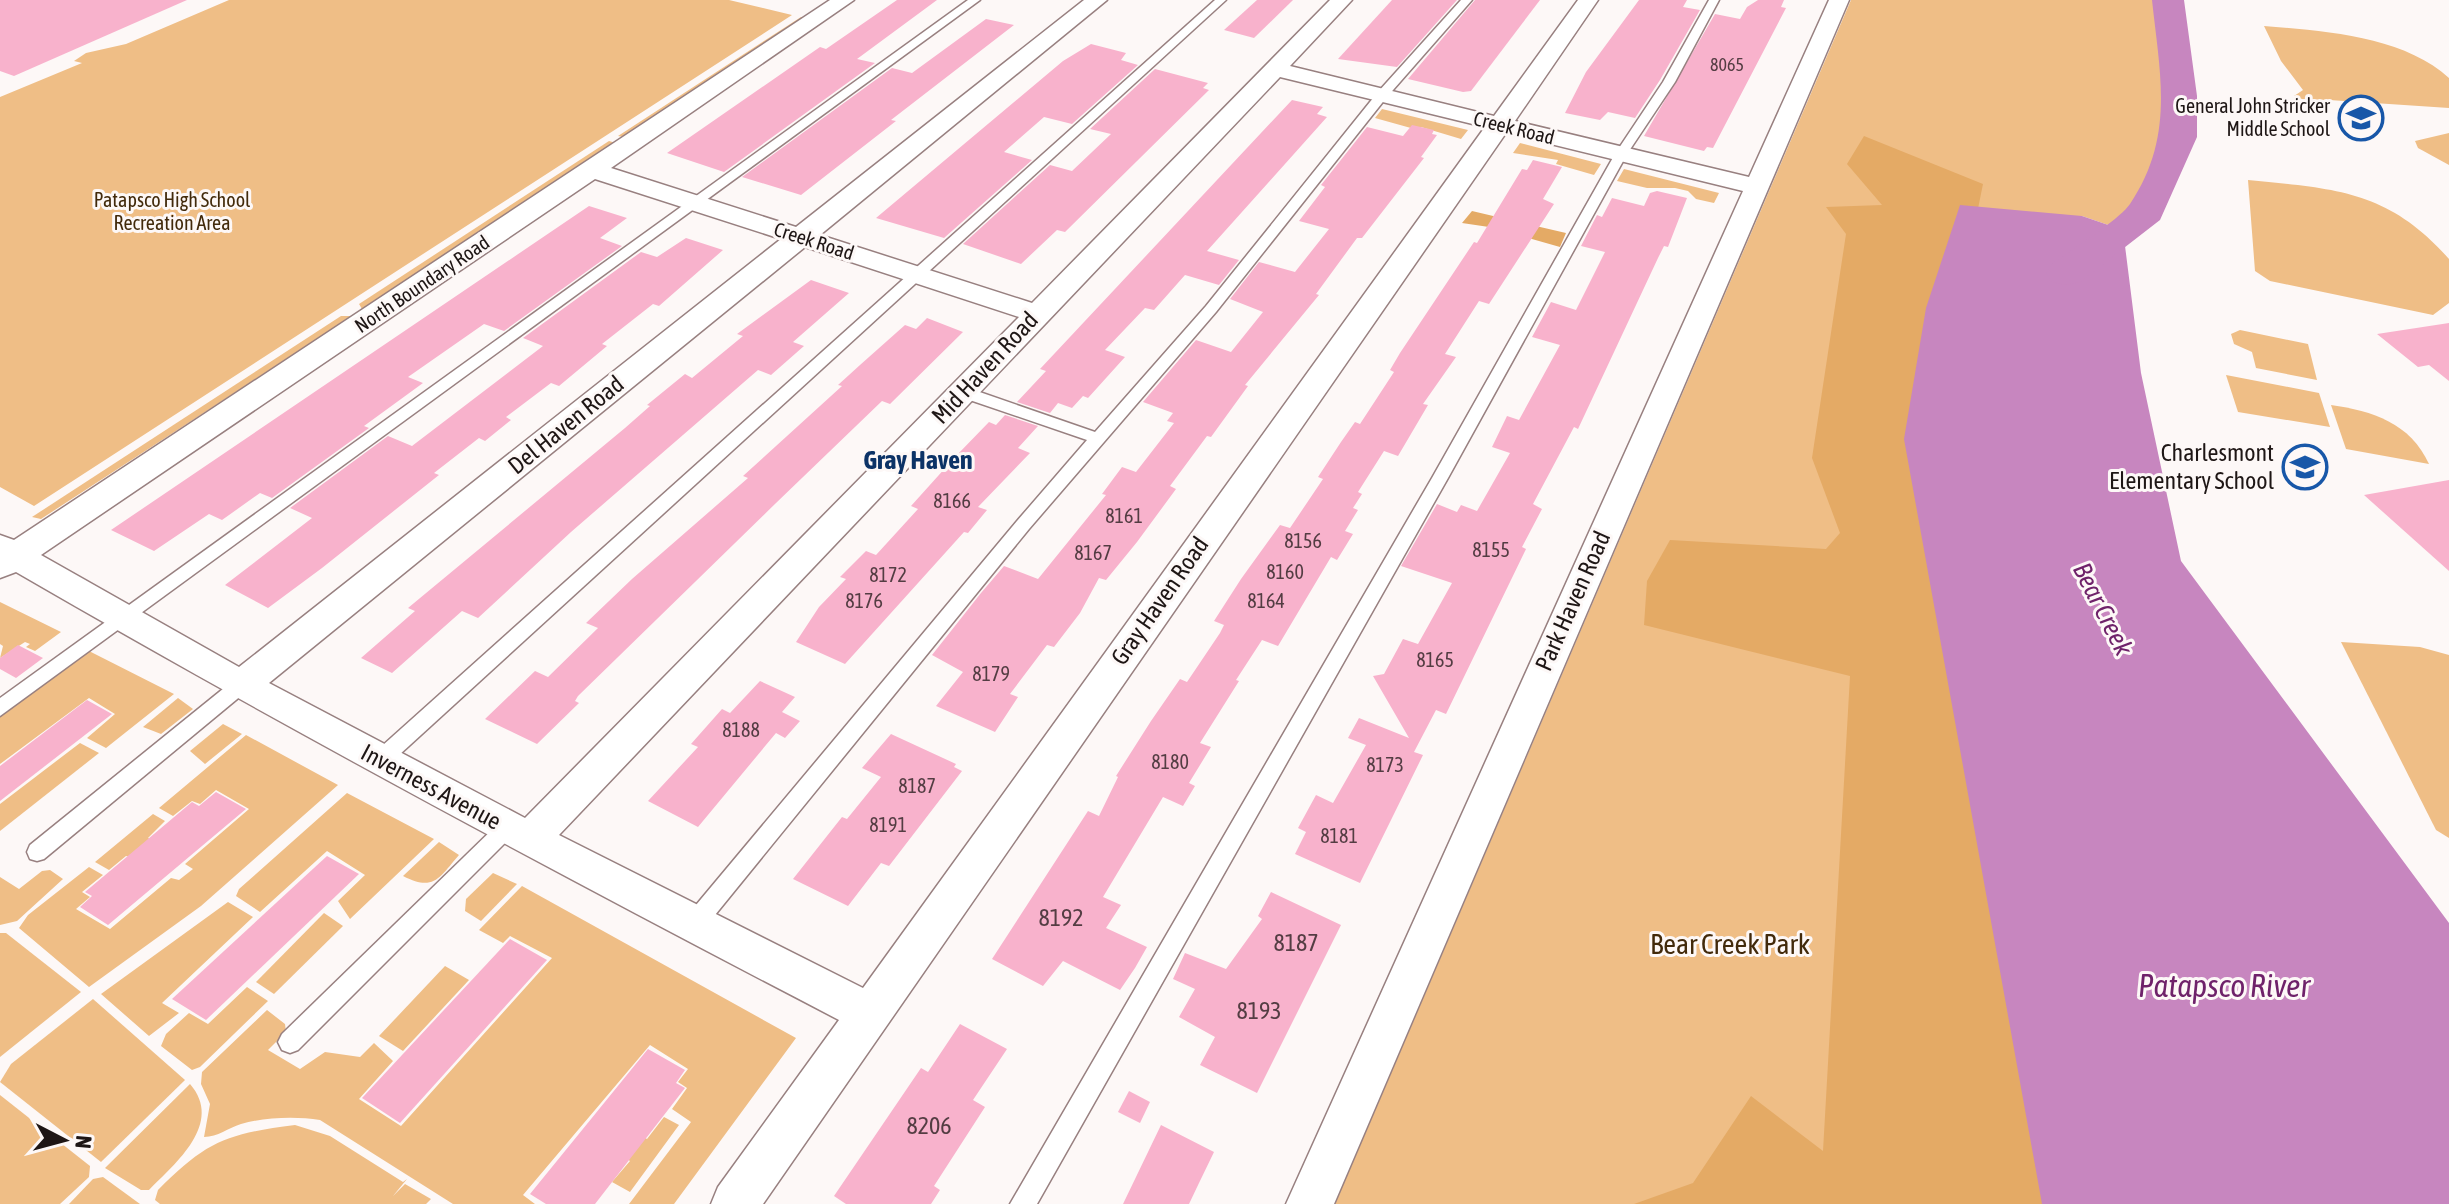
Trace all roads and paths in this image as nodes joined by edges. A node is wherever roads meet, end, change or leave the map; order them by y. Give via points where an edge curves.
1 (975, 0) edge
2 (1097, 0) edge
3 (1221, 0) edge
4 (1342, 0) edge
5 (1467, 0) edge
6 (1588, 0) edge
7 (1714, 0) edge
8 (1839, 0) edge
9 (830, 2) edge
10 (1274, 69) junction
11 (1382, 95) junction
12 (1498, 124) junction
13 (1621, 154) junction
14 (593, 170) junction
15 (1754, 186) junction
16 (695, 203) junction
17 (802, 237) junction
18 (915, 274) junction
19 (1036, 313) junction
20 (963, 392) junction
21 (1100, 439) junction
22 (5, 556) edge
23 (126, 618) junction
24 (241, 685) junction
25 (0, 708) edge
26 (380, 760) junction
27 (518, 834) junction
28 (37, 852) dead end
29 (694, 924) junction
30 (869, 1013) junction
31 (290, 1042) dead end
32 (735, 1204) edge
33 (1023, 1204) edge
34 (1310, 1204) edge

1 - 16 lane
2 - 17 street, Del Haven Road
3 - 18 lane
4 - 10 street, Mid Haven Road
5 - 11 lane
6 - 12 street, Gray Haven Road
7 - 13 lane
8 - 15 street, Park Haven Road
9 - 14 street, North Boundary Road
10 - 11 street, Creek Road
10 - 19 street, Mid Haven Road
11 - 12 street, Creek Road
11 - 21 lane
12 - 13 street, Creek Road
12 - 30 street, Gray Haven Road
13 - 15 street, Creek Road
13 - 33 lane
14 - 16 street, Creek Road
14 - 22 street, North Boundary Road
15 - 34 street, Park Haven Road
16 - 17 street, Creek Road
16 - 23 lane
17 - 18 street, Creek Road
17 - 24 street, Del Haven Road
18 - 19 street, Creek Road
18 - 26 lane
19 - 20 street, Mid Haven Road
20 - 21 lane
20 - 27 street, Mid Haven Road
21 - 29 lane
22 - 23 street, Inverness Avenue
23 - 24 street, Inverness Avenue
23 - 25 lane
24 - 26 street, Inverness Avenue
24 - 28 lane, Del Haven Road
26 - 27 street, Inverness Avenue
27 - 29 street, Inverness Avenue
27 - 31 lane
29 - 30 street, Inverness Avenue
30 - 32 street, Gray Haven Road

